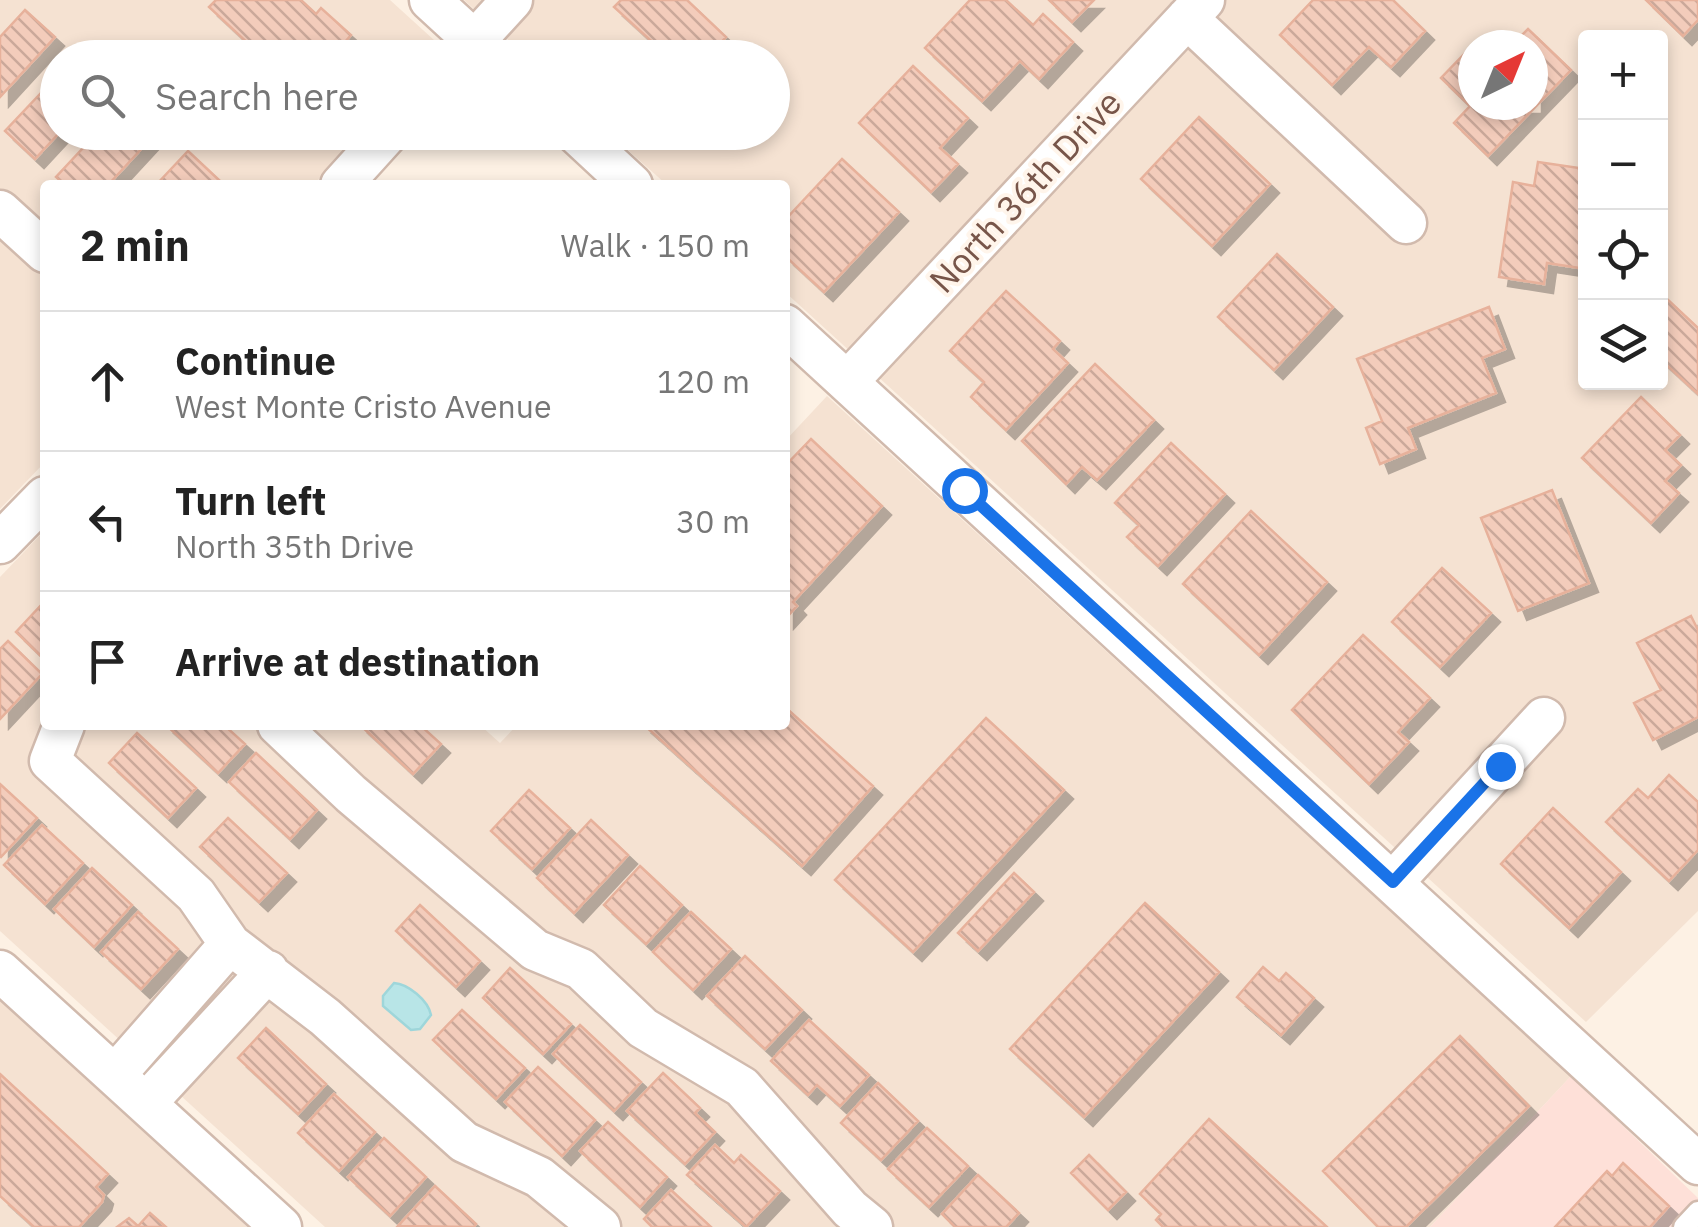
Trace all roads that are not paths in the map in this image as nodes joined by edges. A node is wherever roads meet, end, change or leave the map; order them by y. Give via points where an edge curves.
1 (430, 0) edge
2 (512, 0) edge
3 (1196, 9) edge
4 (465, 40) edge
5 (484, 40) edge
6 (373, 150) edge
7 (594, 150) edge
8 (345, 180) edge
9 (625, 180) edge
10 (0, 211) edge
11 (1406, 223) dead end
12 (40, 247) edge
13 (790, 331) edge
14 (847, 382) junction
15 (40, 502) edge
16 (0, 543) edge
17 (1544, 718) dead end
18 (283, 730) edge
19 (57, 743) edge
20 (1393, 882) junction
21 (230, 944) junction
22 (0, 971) edge
23 (268, 972) junction
24 (198, 982) junction
25 (231, 1012) junction
26 (115, 1075) junction
27 (146, 1104) junction
28 (1698, 1164) edge
29 (1698, 1212) edge
30 (281, 1227) edge
31 (600, 1227) edge
32 (872, 1227) edge
33 (1684, 1227) edge

1 - 4 street
2 - 5 street
3 - 11 street
3 - 14 street, North 36th Drive
6 - 8 street
7 - 9 street
10 - 12 street
13 - 14 street
14 - 20 street
15 - 16 street
17 - 20 street
18 - 32 street via 535,950 582,969 643,1028 742,1088
19 - 21 street via 196,894
20 - 28 street
21 - 23 street
21 - 24 street
22 - 26 street
23 - 25 street
23 - 31 street via 464,1142 539,1177
24 - 25 street
24 - 26 street
25 - 27 street
26 - 27 street
27 - 30 street
29 - 33 lane

